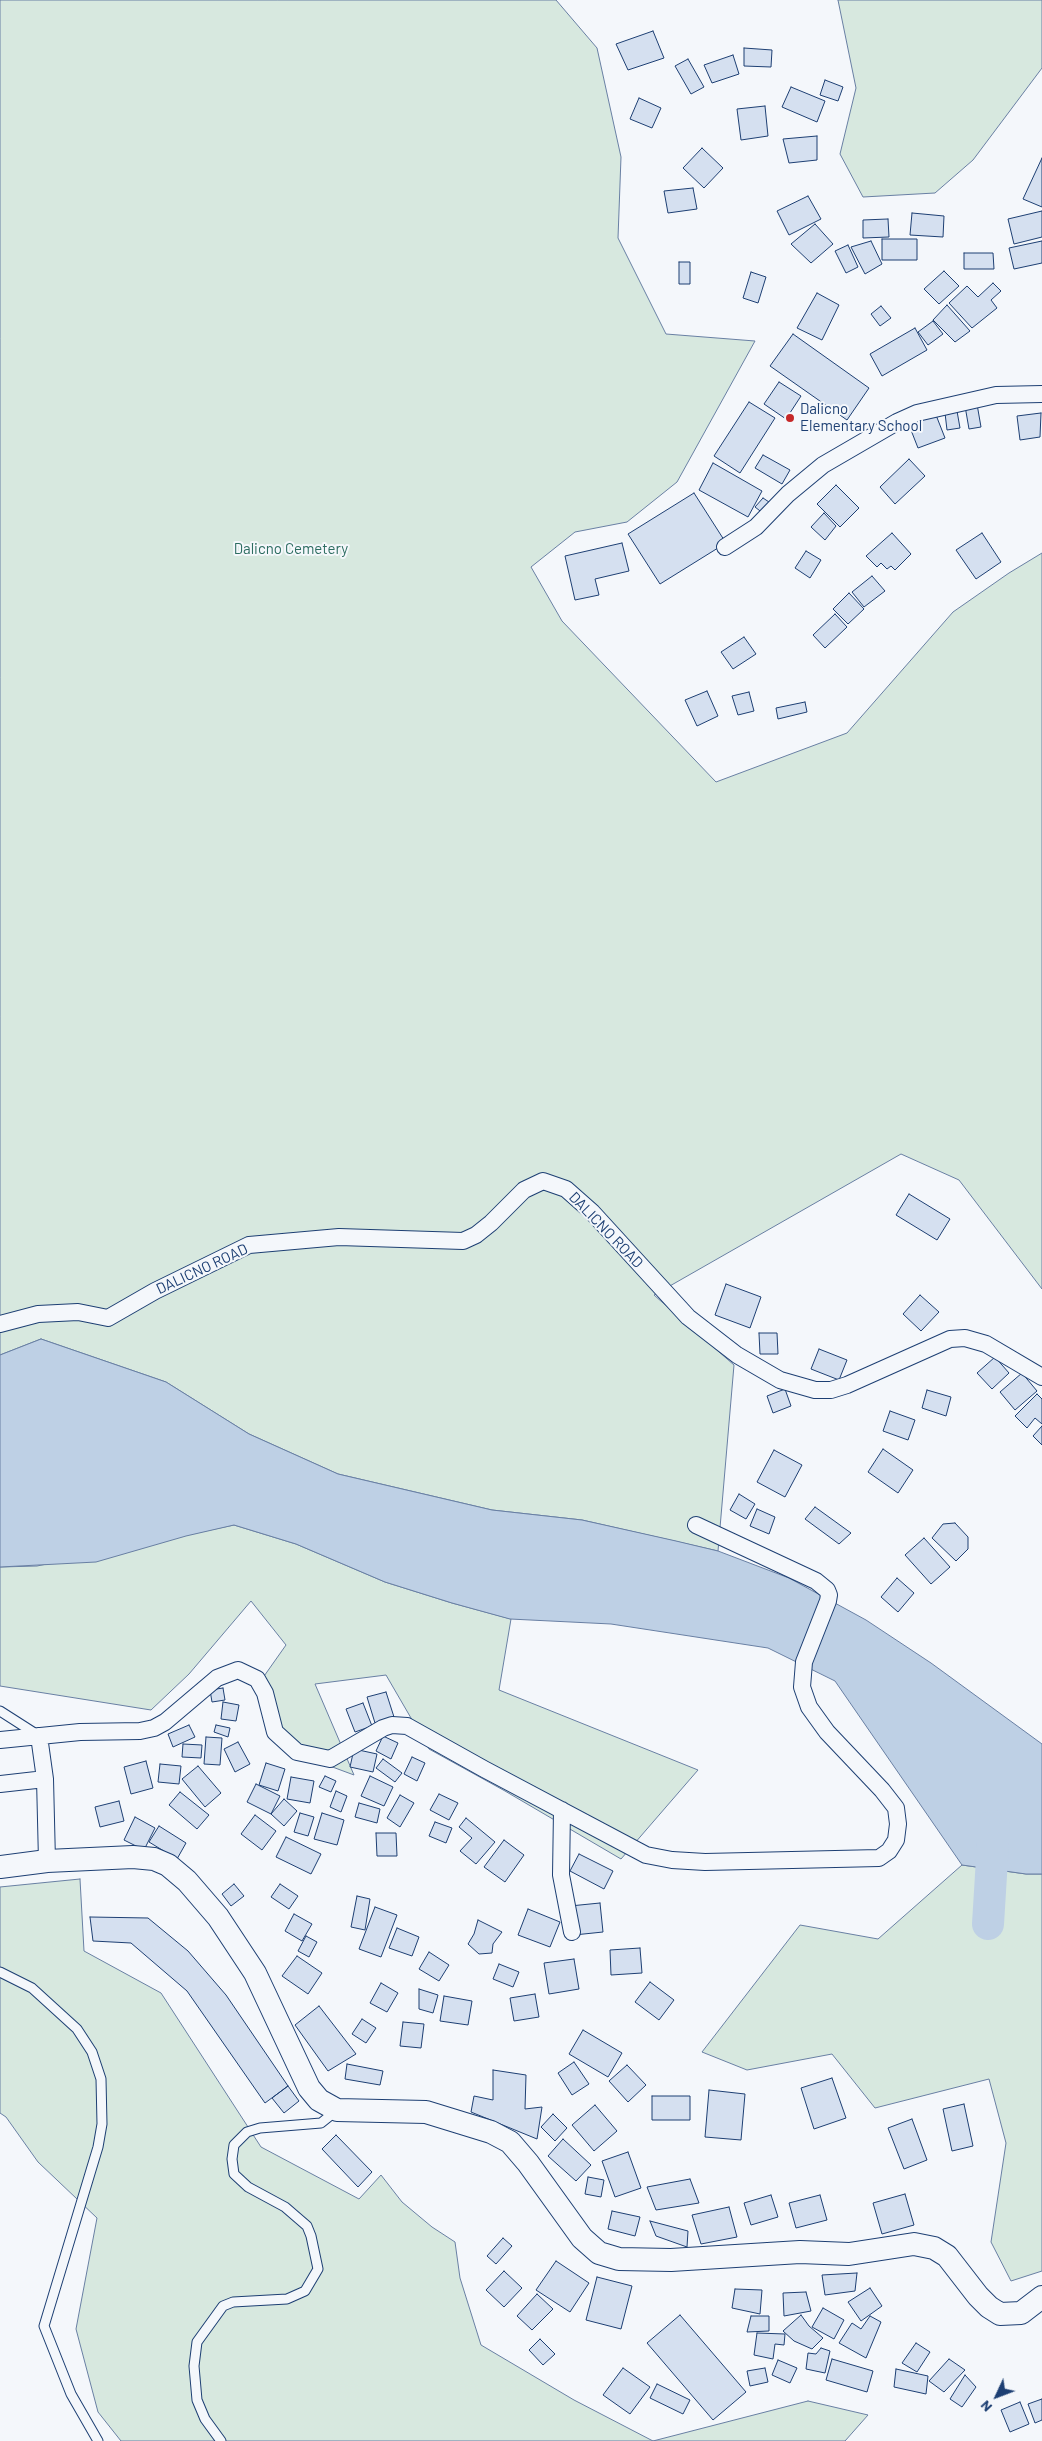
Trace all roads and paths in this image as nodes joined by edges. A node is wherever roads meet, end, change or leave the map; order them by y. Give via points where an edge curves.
1 (1042, 394) edge
2 (726, 547) dead end
3 (0, 1324) edge
4 (1042, 1377) edge
5 (696, 1525) dead end
6 (0, 1711) edge
7 (39, 1736) junction
8 (0, 1740) edge
9 (45, 1779) junction
10 (0, 1784) edge
11 (562, 1810) junction
12 (47, 1861) junction
13 (0, 1867) edge
14 (572, 1932) dead end
15 (0, 1972) edge
16 (337, 2110) junction
17 (1042, 2297) edge
18 (98, 2441) edge
19 (221, 2441) edge

1 - 2 street via 996,395 917,413 897,422 823,465 756,527
3 - 4 street, DALICNO ROAD via 38,1314 78,1312 108,1318 249,1245 339,1237 463,1241 491,1223 524,1190 542,1181 566,1189 592,1212 688,1317 737,1356 780,1380 815,1390 831,1390 950,1339 965,1338 986,1344
5 - 11 street via 816,1581 827,1590 828,1601 804,1662 802,1687 809,1707 828,1732 896,1808 896,1840 879,1858 672,1860 646,1854
6 - 7 lane
7 - 8 street
7 - 9 street
7 - 11 street via 154,1728 218,1678 238,1670 257,1679 265,1693 275,1732 296,1752 330,1759 382,1728 406,1726
9 - 10 street
9 - 12 street
11 - 14 street via 561,1875
12 - 13 main road
12 - 16 main road via 154,1859 168,1865 187,1881 218,1916 255,1973 309,2088 319,2100
15 - 18 lane via 32,1988 77,2029 92,2052 101,2079 102,2124 98,2147 44,2326 71,2394
16 - 17 main road via 426,2112 504,2138 528,2163 582,2238 599,2253 619,2259 671,2260 800,2252 849,2254 914,2244 934,2248 947,2256 978,2296 1000,2314 1021,2313
16 - 19 lane via 321,2123 247,2132 234,2145 234,2174 285,2207 306,2226 318,2269 305,2291 287,2300 234,2302 223,2306 197,2342 194,2366 197,2400 205,2419

